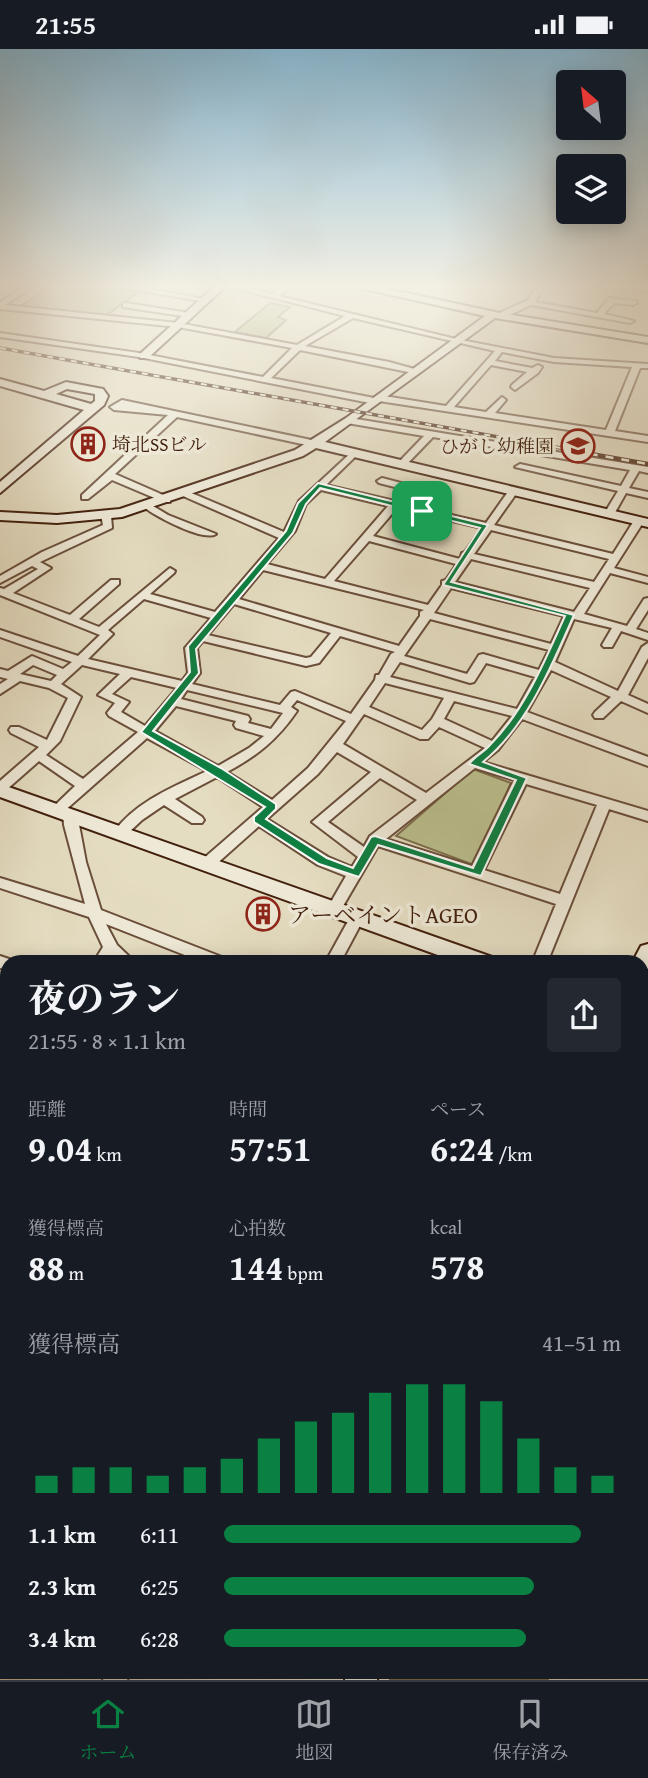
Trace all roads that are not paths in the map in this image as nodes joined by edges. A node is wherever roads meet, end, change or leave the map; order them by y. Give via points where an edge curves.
1 (172, 361) edge
2 (284, 361) edge
3 (375, 361) edge
4 (429, 361) edge
5 (543, 361) edge
6 (586, 361) edge
7 (490, 362) joint
8 (637, 365) junction
9 (648, 366) edge
10 (535, 371) junction
11 (415, 372) junction
12 (266, 378) junction
13 (0, 382) edge
14 (515, 387) dead end
15 (47, 394) junction
16 (377, 400) junction
17 (502, 400) dead end
18 (92, 408) junction
19 (447, 410) junction
20 (157, 411) dead end
21 (174, 415) junction
22 (487, 415) junction
23 (350, 421) junction
24 (431, 434) junction
25 (609, 434) junction
26 (648, 439) edge
27 (316, 444) junction
28 (533, 449) junction
29 (354, 453) junction
30 (400, 463) junction
31 (520, 467) junction
32 (636, 468) junction
33 (648, 470) edge
34 (109, 477) junction
35 (382, 481) junction
36 (318, 486) junction
37 (0, 489) edge
38 (508, 490) junction
39 (623, 490) junction
40 (186, 493) junction
41 (648, 495) edge
42 (85, 497) dead end
43 (367, 498) junction
44 (167, 500) junction
45 (394, 505) junction
46 (148, 506) junction
47 (422, 511) junction
48 (609, 514) junction
49 (106, 515) junction
50 (0, 516) edge
51 (643, 522) edge
52 (485, 527) junction
53 (211, 534) dead end
54 (286, 537) junction
55 (367, 537) junction
56 (614, 557) junction
57 (463, 559) junction
58 (30, 562) junction
59 (261, 566) junction
60 (607, 569) junction
61 (170, 571) dead end
62 (0, 580) edge
63 (648, 580) edge
64 (115, 582) dead end
65 (328, 582) junction
66 (446, 583) junction
67 (595, 586) junction
68 (3, 592) edge
69 (142, 595) junction
70 (232, 600) junction
71 (648, 601) edge
72 (426, 611) junction
73 (573, 615) junction
74 (217, 616) junction
75 (71, 620) junction
76 (625, 628) junction
77 (101, 631) junction
78 (338, 631) junction
79 (0, 633) edge
80 (648, 636) edge
81 (200, 637) junction
82 (608, 645) dead end
83 (648, 647) edge
84 (555, 648) junction
85 (397, 653) junction
86 (80, 661) junction
87 (545, 669) junction
88 (127, 674) junction
89 (9, 675) edge
90 (66, 675) junction
91 (380, 678) junction
92 (53, 685) junction
93 (596, 686) junction
94 (183, 688) junction
95 (0, 690) edge
96 (620, 696) junction
97 (584, 697) dead end
98 (450, 698) junction
99 (173, 701) junction
100 (284, 708) junction
101 (360, 708) junction
102 (648, 709) edge
103 (520, 714) junction
104 (599, 715) dead end
105 (352, 719) junction
106 (438, 721) junction
107 (15, 730) dead end
108 (146, 732) junction
109 (273, 734) junction
110 (336, 745) junction
111 (494, 747) junction
112 (43, 751) junction
113 (648, 762) edge
114 (475, 764) junction
115 (217, 771) junction
116 (380, 771) junction
117 (522, 778) junction
118 (82, 784) junction
119 (0, 789) edge
120 (164, 798) junction
121 (427, 800) junction
122 (605, 803) junction
123 (272, 807) junction
124 (64, 812) junction
125 (648, 816) edge
126 (258, 819) junction
127 (197, 820) dead end
128 (121, 832) junction
129 (375, 840) junction
130 (366, 856) junction
131 (208, 863) junction
132 (477, 873) junction
133 (355, 874) junction
134 (0, 883) edge
135 (564, 901) junction
136 (334, 909) junction
137 (97, 914) junction
138 (357, 918) junction
139 (111, 947) junction
140 (106, 955) edge
141 (120, 955) edge
142 (202, 955) edge
143 (336, 955) edge
144 (462, 955) edge
145 (543, 955) edge

1 - 12 street
2 - 12 street
3 - 11 street
4 - 11 street
5 - 10 street
6 - 8 street
7 - 10 street
7 - 19 street
8 - 9 street
8 - 25 street
10 - 14 street
11 - 16 street
12 - 16 street
13 - 15 street
15 - 18 street
15 - 18 street via 66,385 93,389 102,396
16 - 19 street
16 - 23 street
17 - 22 street
18 - 37 street
19 - 22 street
20 - 21 street
21 - 27 street
21 - 34 street
22 - 25 street
23 - 24 street
23 - 27 street
24 - 28 street
24 - 30 street
25 - 26 street
27 - 29 street
27 - 40 street
28 - 31 street
28 - 32 street
29 - 30 street
29 - 36 street
30 - 35 street
30 - 38 street
31 - 38 street
31 - 39 street
32 - 33 street
32 - 39 street
34 - 42 street
34 - 44 street
35 - 43 street
35 - 47 street via 436,495
36 - 43 street
36 - 54 street via 302,503
38 - 48 street
38 - 52 street
39 - 41 street
39 - 48 street
40 - 44 street
40 - 54 street
43 - 45 street
44 - 46 street
45 - 47 street
45 - 55 street
46 - 49 street
46 - 53 street via 164,517
47 - 52 street
48 - 51 street
49 - 50 street via 57,519
49 - 58 street via 108,526
51 - 56 street
52 - 56 street
52 - 57 street
54 - 59 street
55 - 57 street
55 - 65 street
56 - 60 street
57 - 66 street
57 - 67 street
58 - 62 street
58 - 68 street via 46,568
59 - 65 street
59 - 70 street
60 - 63 street
60 - 67 street
61 - 69 street
64 - 75 street
65 - 72 street
66 - 72 street
66 - 73 street
67 - 73 street
68 - 75 street
69 - 74 street
69 - 77 street
70 - 74 street
70 - 78 street
71 - 76 street
72 - 84 street
72 - 85 street
73 - 76 street
73 - 84 street
74 - 81 street
75 - 77 street
76 - 80 street
76 - 82 street
77 - 86 street via 106,637
78 - 81 street via 315,660 306,662
78 - 85 street
79 - 86 street
81 - 94 street via 191,648 194,673
83 - 96 street
84 - 87 street
85 - 87 street via 470,679 483,658
85 - 91 street
86 - 88 street
86 - 90 street
87 - 93 street
87 - 103 street
88 - 94 street
88 - 108 street via 104,695 123,702 113,713
89 - 90 street via 32,660
89 - 92 street
89 - 95 street
90 - 92 street
91 - 98 street
91 - 101 street
92 - 112 street via 75,697 75,703
93 - 96 street
93 - 97 street
94 - 99 street
94 - 100 street
96 - 102 street
96 - 104 street
98 - 103 street
98 - 106 street
99 - 108 street
99 - 109 street via 244,719 240,725
100 - 105 street via 295,695
100 - 109 street via 291,711
101 - 105 street
101 - 106 street via 424,736
103 - 111 street
103 - 113 street
105 - 110 street
106 - 111 street
107 - 112 street
108 - 115 street
108 - 118 street
109 - 115 street
110 - 116 street
110 - 123 street
111 - 114 street
112 - 118 street
112 - 119 street
114 - 117 street
114 - 121 street
115 - 120 street
115 - 123 street
116 - 121 street
116 - 130 street via 319,822
117 - 122 street
117 - 132 street
118 - 124 street
119 - 124 street
120 - 127 street
120 - 128 street
121 - 129 street
122 - 125 street
122 - 135 street
123 - 126 street
124 - 128 street
124 - 137 street
126 - 131 street
126 - 133 street via 323,861
128 - 131 street
129 - 130 street
129 - 132 street
130 - 133 street
131 - 136 street
132 - 135 street
133 - 136 street
134 - 137 street
135 - 145 street
136 - 138 street
137 - 139 street
137 - 142 street
138 - 143 street
138 - 144 street
139 - 140 street
139 - 141 street

